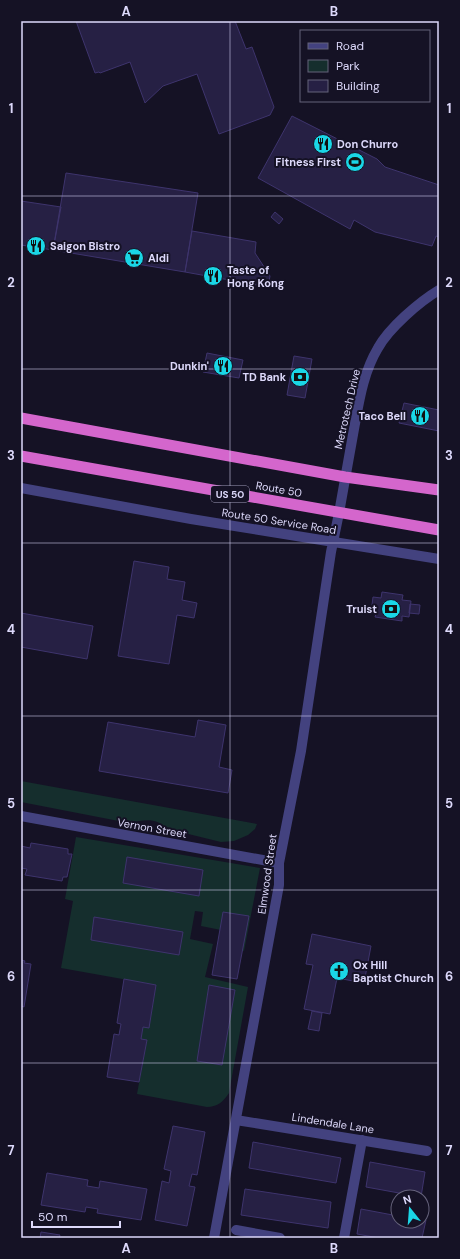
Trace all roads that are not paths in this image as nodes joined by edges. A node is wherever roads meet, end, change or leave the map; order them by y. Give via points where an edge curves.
1 (439, 290) edge
2 (21, 418) edge
3 (21, 456) edge
4 (345, 476) junction
5 (21, 488) edge
6 (439, 490) edge
7 (339, 513) junction
8 (439, 530) edge
9 (333, 542) junction
10 (439, 559) edge
11 (21, 816) edge
12 (279, 863) junction
13 (236, 1120) junction
14 (362, 1140) junction
15 (427, 1151) dead end
16 (236, 1230) dead end
17 (214, 1238) edge
18 (280, 1238) edge
19 (344, 1238) edge

1 - 4 street, Metrotech Drive via 416,306 378,348 361,393
2 - 4 highway
3 - 7 highway, Route 50 / US 50
4 - 6 highway
4 - 7 street, Metrotech Drive
5 - 9 street, Route 50 Service Road
7 - 8 highway, Route 50 / US 50
7 - 9 street, Elmwood Street
9 - 10 street, Route 50 Service Road
9 - 12 street, Elmwood Street via 301,751
11 - 12 street, Vernon Street
12 - 13 street, Elmwood Street via 279,886
13 - 14 street, Lindendale Lane
13 - 17 street, Elmwood Street
14 - 15 street, Lindendale Lane
14 - 19 street
16 - 18 street

